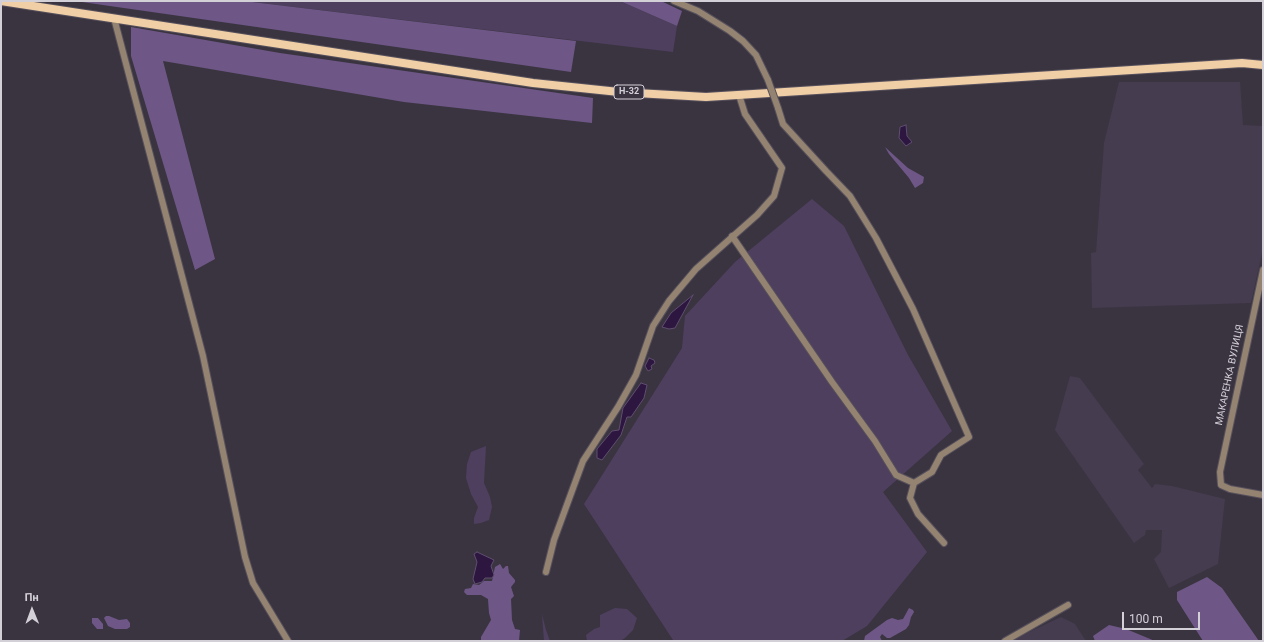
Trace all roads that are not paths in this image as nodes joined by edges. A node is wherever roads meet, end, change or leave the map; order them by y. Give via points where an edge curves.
1 (1, 1) edge
2 (674, 1) edge
3 (114, 18) junction
4 (1263, 64) edge
5 (740, 95) junction
6 (732, 236) junction
7 (1263, 270) edge
8 (914, 483) junction
9 (1263, 495) edge
10 (944, 543) dead end
11 (546, 572) dead end
12 (1068, 605) dead end
13 (288, 641) edge
14 (1005, 641) edge

1 - 3 main road, Н-32
2 - 8 street, bridge via 698,11 730,31 756,55 768,80 783,124 850,196 876,238 913,309 969,437 941,455 932,472
3 - 5 main road, Н-32 via 532,83 619,92 706,97
3 - 13 street via 203,356 245,557 253,583
4 - 5 main road, Н-32 via 1242,63
5 - 6 street via 745,114 782,168 774,196 757,215
6 - 8 street via 896,475
6 - 11 street via 696,269 669,301 653,326 636,375 583,461 554,540
7 - 9 street, МАКАРЕНКА ВУЛИЦЯ via 1220,472 1221,485
8 - 10 street via 910,498 918,514
12 - 14 street

